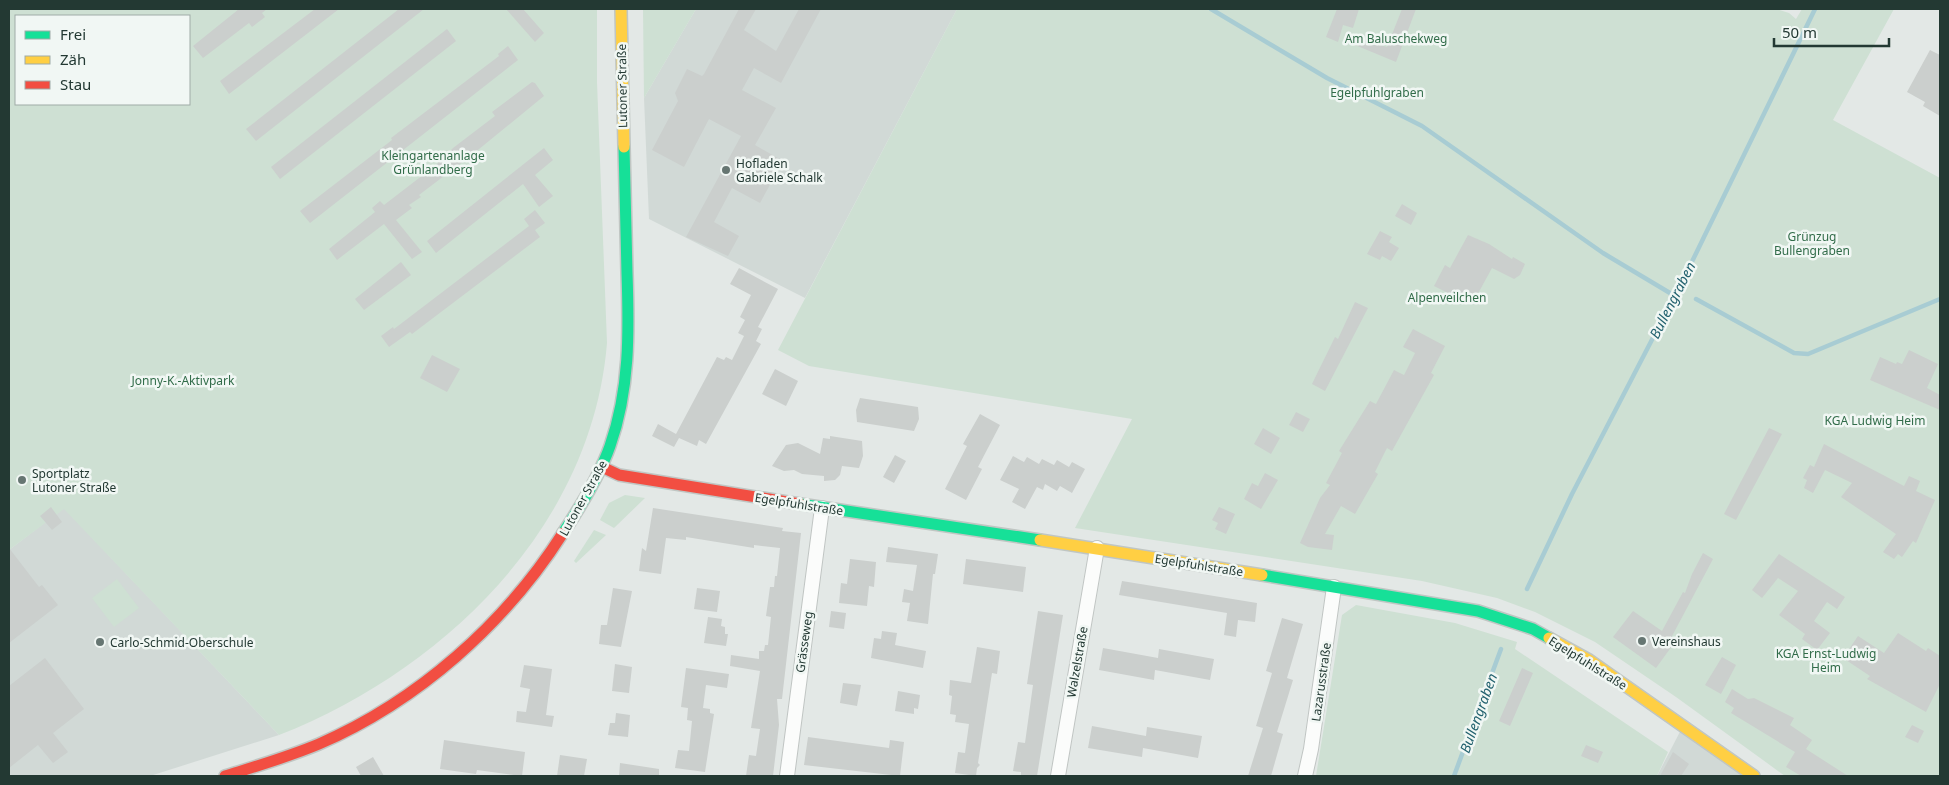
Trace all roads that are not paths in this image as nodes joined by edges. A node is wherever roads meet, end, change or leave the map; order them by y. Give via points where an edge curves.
1 (620, 9) edge
2 (602, 467) junction
3 (822, 508) junction
4 (1097, 548) junction
5 (1334, 587) junction
6 (225, 776) edge
7 (786, 776) edge
8 (1058, 776) edge
9 (1305, 776) edge
10 (1754, 776) edge

1 - 2 street, Lutoner Straße via 628,346 622,400
2 - 3 street, Egelpfuhlstraße via 619,474
2 - 6 street, Lutoner Straße via 557,545 528,585 484,632 443,669 389,707 330,739
3 - 4 street, Egelpfuhlstraße
3 - 7 street, Grässeweg
4 - 5 street, Egelpfuhlstraße
4 - 8 street, Walzelstraße
5 - 9 street, Lazarusstraße
5 - 10 street, Egelpfuhlstraße via 1478,611 1533,629 1589,660

